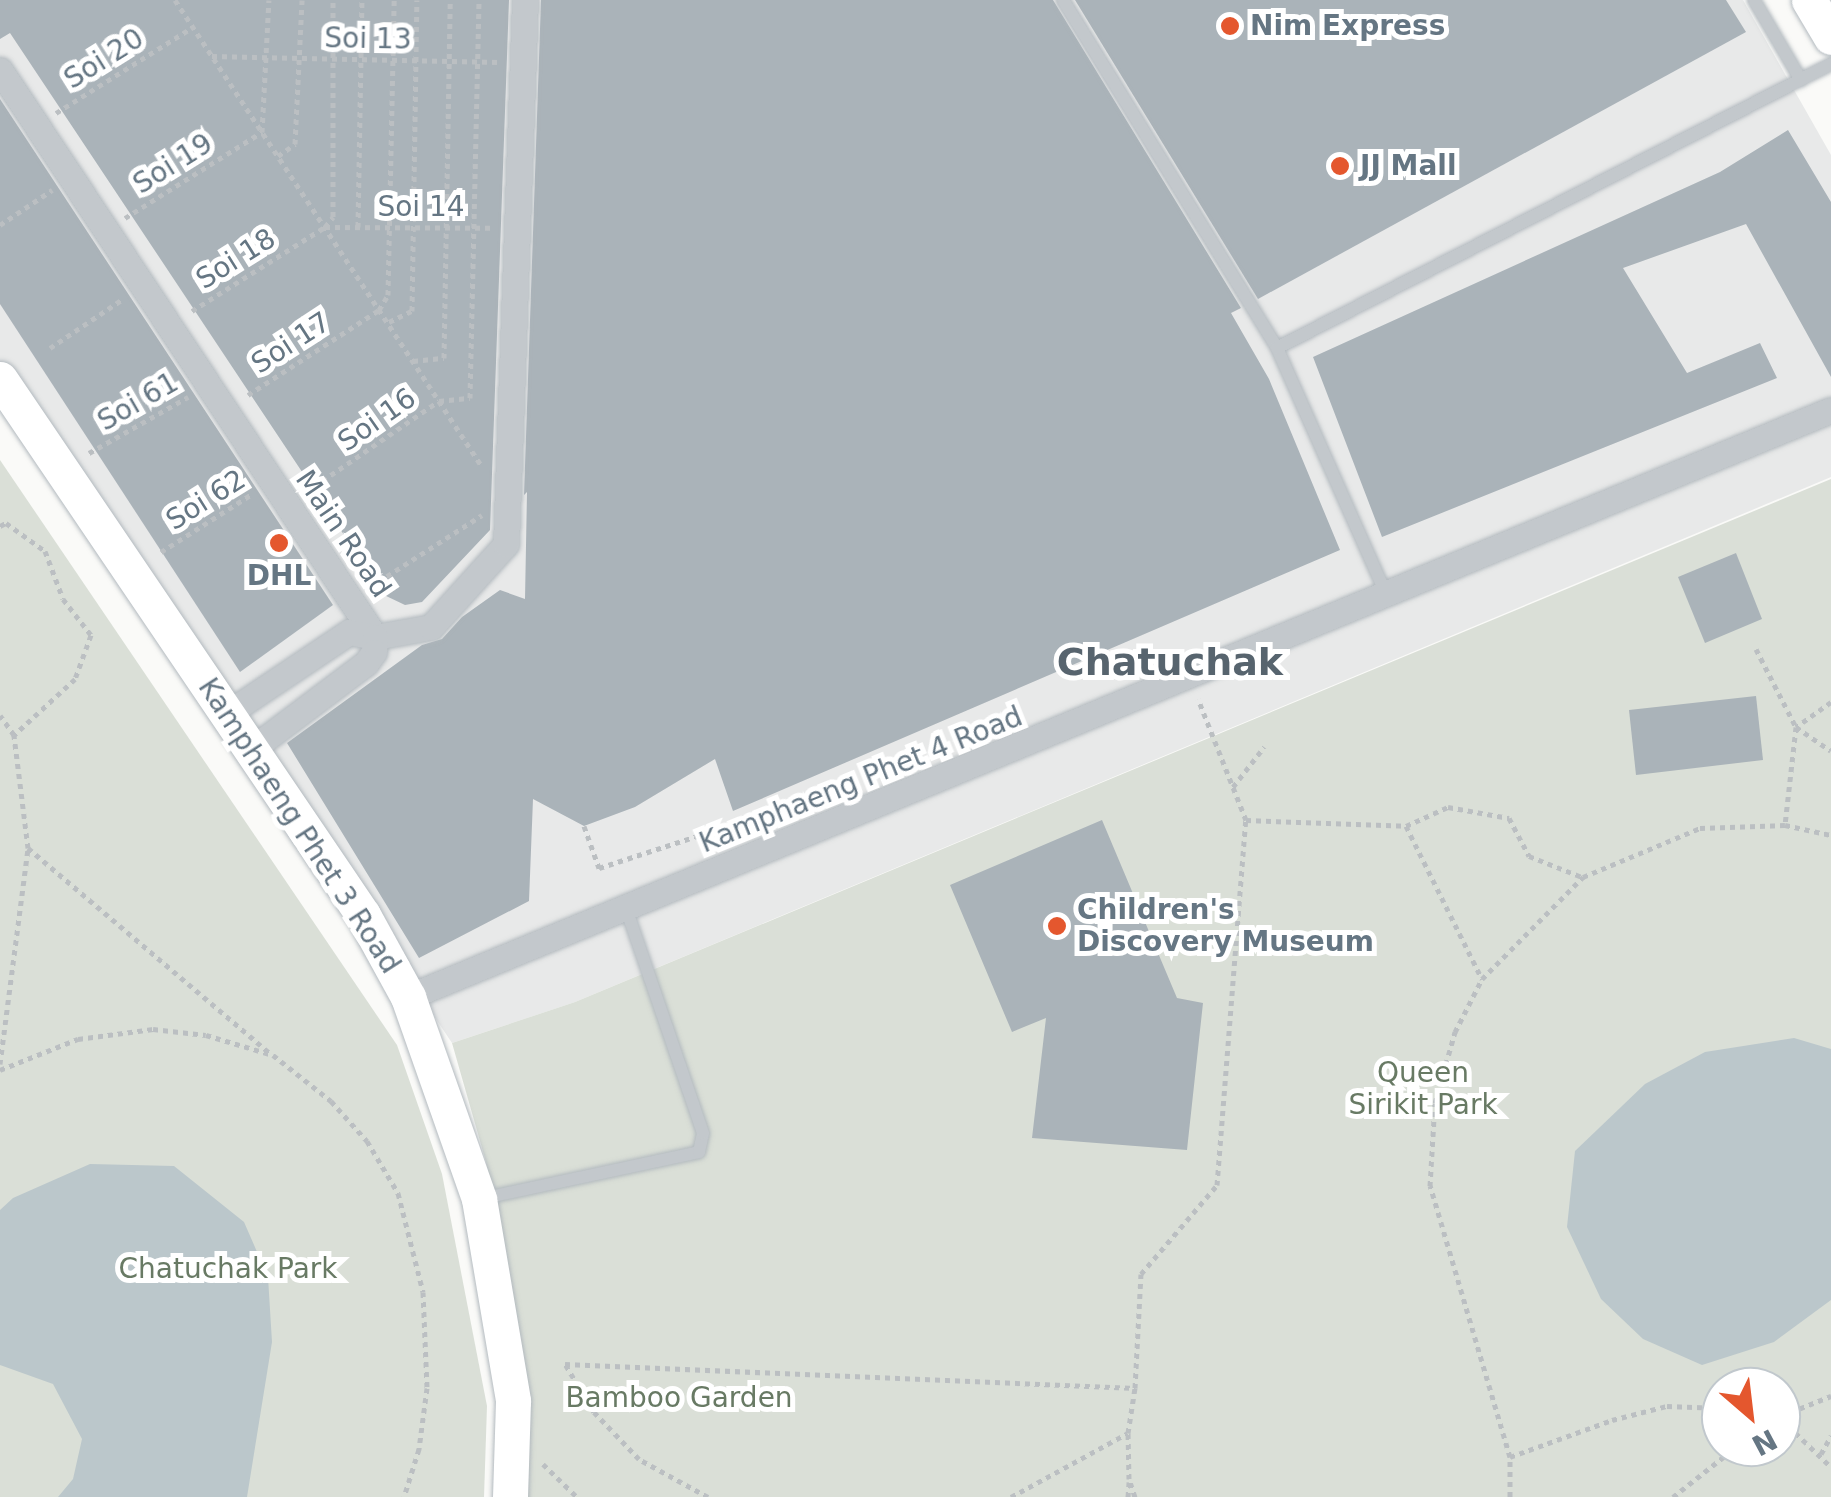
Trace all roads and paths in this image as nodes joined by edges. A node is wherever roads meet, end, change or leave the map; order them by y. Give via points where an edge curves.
1 (175, 0) edge
2 (269, 0) edge
3 (302, 0) edge
4 (333, 0) edge
5 (362, 0) edge
6 (394, 0) edge
7 (416, 0) edge
8 (450, 0) edge
9 (478, 0) edge
10 (524, 0) edge
11 (1064, 0) edge
12 (1754, 0) edge
13 (1810, 0) edge
14 (192, 26) junction
15 (1831, 37) edge
16 (212, 56) junction
17 (266, 57) junction
18 (300, 58) junction
19 (333, 58) junction
20 (361, 59) junction
21 (393, 60) junction
22 (416, 60) junction
23 (449, 61) junction
24 (476, 61) junction
25 (522, 62) junction
26 (1831, 64) edge
27 (0, 70) edge
28 (1802, 80) junction
29 (36, 125) junction
30 (262, 132) junction
31 (278, 156) junction
32 (70, 176) junction
33 (0, 224) edge
34 (325, 227) junction
35 (358, 227) junction
36 (390, 227) junction
37 (412, 228) junction
38 (443, 228) junction
39 (475, 228) junction
40 (517, 228) junction
41 (106, 230) junction
42 (142, 286) junction
43 (379, 310) junction
44 (388, 322) junction
45 (168, 326) junction
46 (50, 348) dead end
47 (1276, 348) junction
48 (413, 361) junction
49 (0, 378) edge
50 (207, 384) junction
51 (439, 401) junction
52 (1831, 402) edge
53 (1831, 410) edge
54 (225, 411) junction
55 (1780, 431) junction
56 (88, 454) dead end
57 (508, 476) junction
58 (272, 482) junction
59 (288, 505) junction
60 (507, 512) junction
61 (0, 526) edge
62 (161, 552) dead end
63 (1386, 595) junction
64 (350, 599) junction
65 (375, 637) junction
66 (1756, 649) dead end
67 (1189, 678) junction
68 (1831, 702) edge
69 (228, 713) junction
70 (0, 715) edge
71 (1796, 727) junction
72 (14, 735) junction
73 (1264, 747) dead end
74 (252, 748) junction
75 (1831, 751) edge
76 (1233, 787) junction
77 (1246, 820) junction
78 (1785, 825) junction
79 (584, 826) dead end
80 (1406, 826) junction
81 (700, 835) dead end
82 (1831, 835) edge
83 (28, 848) junction
84 (1583, 877) junction
85 (626, 908) junction
86 (1482, 979) junction
87 (408, 997) junction
88 (273, 1056) junction
89 (0, 1067) edge
90 (479, 1199) junction
91 (1136, 1388) junction
92 (1831, 1396) edge
93 (1701, 1407) edge
94 (1801, 1409) edge
95 (1128, 1433) junction
96 (1801, 1436) edge
97 (1831, 1436) edge
98 (1821, 1454) junction
99 (1510, 1458) junction
100 (1711, 1467) edge
101 (1831, 1467) edge
102 (686, 1488) junction
103 (404, 1497) edge
104 (510, 1497) edge
105 (691, 1497) edge
106 (708, 1497) edge
107 (1011, 1497) edge
108 (1132, 1497) edge
109 (1510, 1497) edge
110 (1674, 1497) edge

1 - 14 path
2 - 17 path
3 - 18 path
4 - 19 path
5 - 20 path
6 - 21 path
7 - 22 path
8 - 23 path
9 - 24 path
10 - 25 street, Main Road
11 - 47 lane
12 - 28 lane
13 - 15 street
14 - 16 path
14 - 29 path, Soi 20
16 - 17 path, Soi 13
16 - 30 path
17 - 18 path, Soi 13
17 - 30 path
18 - 19 path, Soi 13
18 - 31 path via 295,144
19 - 20 path, Soi 13
19 - 34 path via 333,217
20 - 21 path, Soi 13
20 - 35 path
21 - 22 path, Soi 13
21 - 36 path
22 - 23 path, Soi 13
22 - 37 path
23 - 24 path, Soi 13
23 - 38 path
24 - 25 path, Soi 13
24 - 39 path
25 - 40 street, Main Road
26 - 28 lane
27 - 29 street, Main Road
28 - 47 lane
29 - 32 street, Main Road
30 - 31 path
30 - 41 path, Soi 19
31 - 34 path
32 - 33 path
32 - 41 street, Main Road
34 - 35 path, Soi 14
34 - 43 path
34 - 45 path, Soi 18
35 - 36 path, Soi 14
36 - 37 path, Soi 14
36 - 43 path via 388,295
37 - 38 path, Soi 14
37 - 44 path via 412,311
38 - 39 path, Soi 14
38 - 48 path via 444,358
39 - 40 path, Soi 14
39 - 51 path, Soi 16 via 470,398
40 - 57 street, Main Road
41 - 42 street, Main Road
42 - 45 street, Main Road
42 - 46 path
43 - 44 path
43 - 54 path, Soi 17
44 - 48 path
45 - 50 street, Main Road
47 - 63 lane
48 - 51 path
49 - 69 street, Kamphaeng Phet 3 Road
50 - 54 street, Main Road
50 - 56 path, Soi 61
51 - 57 path via 489,476
51 - 59 path, Soi 16
52 - 55 street, Kamphaeng Phet 4 Road
53 - 55 street, Kamphaeng Phet 4 Road
54 - 58 street, Main Road
55 - 63 street, Kamphaeng Phet 4 Road
57 - 60 street, Main Road
58 - 59 street, Main Road
58 - 62 path, Soi 62
59 - 64 street, Main Road
60 - 64 path via 488,511
60 - 65 street, Main Road via 506,544 431,626
61 - 72 path via 6,523 45,551 63,600 91,634 75,679
63 - 67 street, Kamphaeng Phet 4 Road
64 - 65 street, Main Road
65 - 69 street via 349,632
65 - 74 street via 366,662
66 - 71 path
67 - 76 path
67 - 85 street, Kamphaeng Phet 4 Road
68 - 71 path
69 - 74 street, Kamphaeng Phet 3 Road
70 - 72 path
71 - 75 path
71 - 78 path
72 - 83 path
73 - 76 path
74 - 87 street, Kamphaeng Phet 3 Road via 363,915
76 - 77 path
77 - 80 path
77 - 91 path via 1217,1185 1141,1274
78 - 82 path
78 - 84 path via 1700,828
79 - 81 path via 600,868
80 - 84 path via 1448,807 1510,818 1529,856
80 - 86 path
83 - 88 path
83 - 89 path
84 - 86 path
85 - 87 street, Kamphaeng Phet 4 Road
85 - 90 lane via 703,1133 699,1152
86 - 99 path via 1454,1032 1435,1103 1430,1186
87 - 90 street, Kamphaeng Phet 3 Road
88 - 89 path via 206,1035 153,1029 78,1039
88 - 103 path via 332,1101 367,1141 398,1194 414,1244 424,1292 428,1388
90 - 104 street, Kamphaeng Phet 3 Road via 513,1401
91 - 95 path
91 - 102 path via 566,1364 594,1412 639,1460
92 - 94 path
93 - 99 path via 1667,1406 1612,1420
95 - 107 path
95 - 108 path
96 - 98 path
97 - 98 path
98 - 101 path
99 - 109 path
100 - 110 path
102 - 105 path
102 - 106 path

